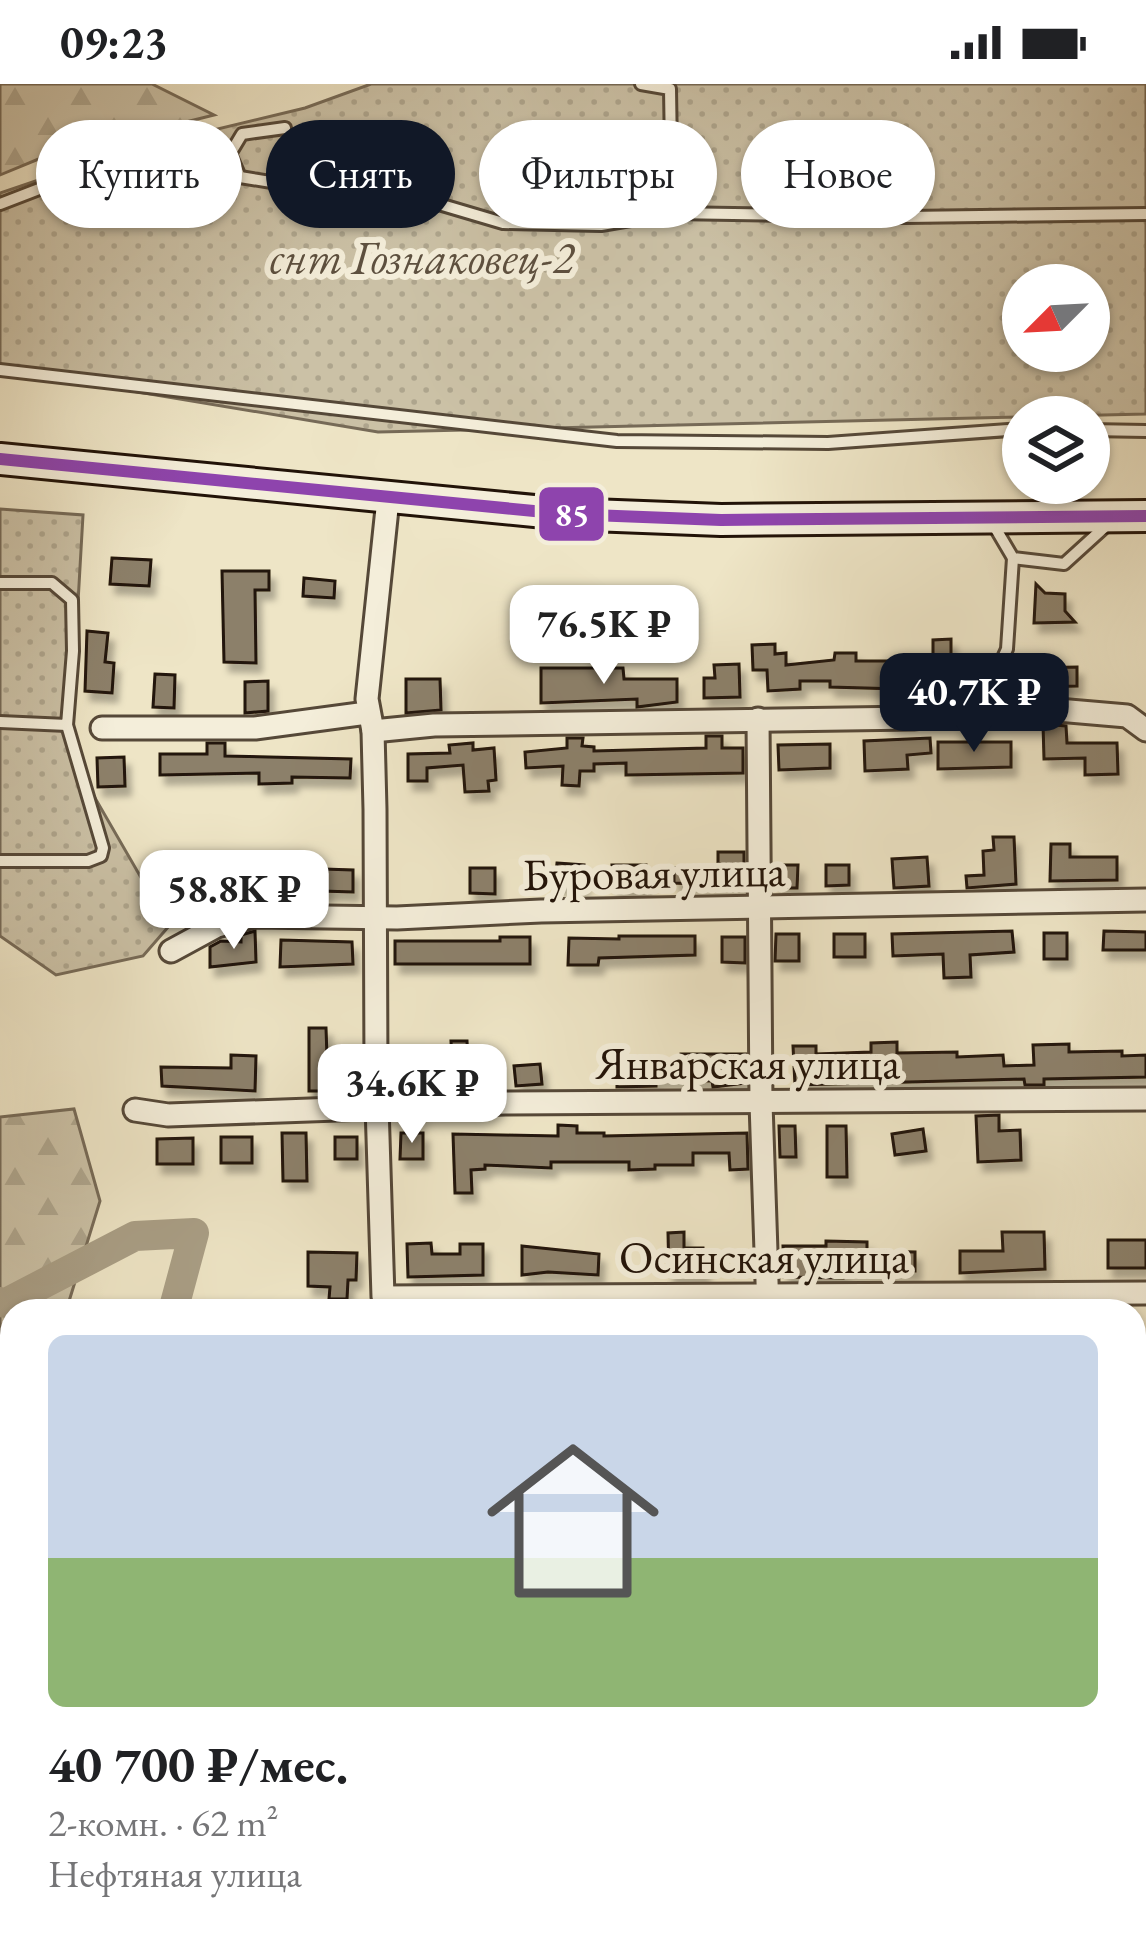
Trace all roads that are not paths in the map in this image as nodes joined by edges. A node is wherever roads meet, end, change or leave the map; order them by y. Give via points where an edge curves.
1 (641, 84) edge
2 (670, 120) edge
3 (242, 177) edge
4 (36, 190) edge
5 (0, 204) edge
6 (1146, 214) edge
7 (717, 215) edge
8 (479, 216) edge
9 (0, 370) edge
10 (1110, 430) edge
11 (1002, 431) edge
12 (1146, 431) edge
13 (0, 459) edge
14 (388, 499) junction
15 (988, 516) junction
16 (1131, 517) edge
17 (1013, 558) junction
18 (0, 583) edge
19 (979, 711) junction
20 (758, 718) junction
21 (0, 722) edge
22 (370, 722) junction
23 (67, 725) junction
24 (1143, 726) edge
25 (102, 728) dead end
26 (0, 861) edge
27 (1146, 900) edge
28 (762, 909) junction
29 (376, 917) junction
30 (171, 951) dead end
31 (1146, 1099) edge
32 (761, 1103) junction
33 (378, 1107) junction
34 (135, 1110) dead end
35 (1146, 1293) edge
36 (459, 1299) edge
37 (768, 1299) edge
38 (919, 1299) edge

1 - 2 lane via 670,89
3 - 8 lane via 388,189
4 - 5 lane
6 - 7 lane
9 - 11 lane via 617,442 828,443
10 - 12 lane
13 - 14 main road
14 - 15 main road via 721,520
14 - 22 street
15 - 16 main road
15 - 17 lane
16 - 17 lane via 1064,564
17 - 19 lane via 1007,650
18 - 23 lane via 52,583 72,600
19 - 20 street
19 - 24 street via 1087,710
20 - 22 street
20 - 28 street
21 - 23 lane
22 - 25 street
22 - 29 street
23 - 26 lane via 100,856
27 - 28 street, Буровая улица
28 - 29 street, Буровая улица
28 - 32 street
29 - 30 street, Буровая улица via 254,916
29 - 33 street
31 - 32 street, Январская улица
32 - 33 street, Январская улица
32 - 37 street
33 - 34 street, Январская улица
33 - 36 street, Осинская улица via 382,1298
35 - 38 street, Осинская улица

